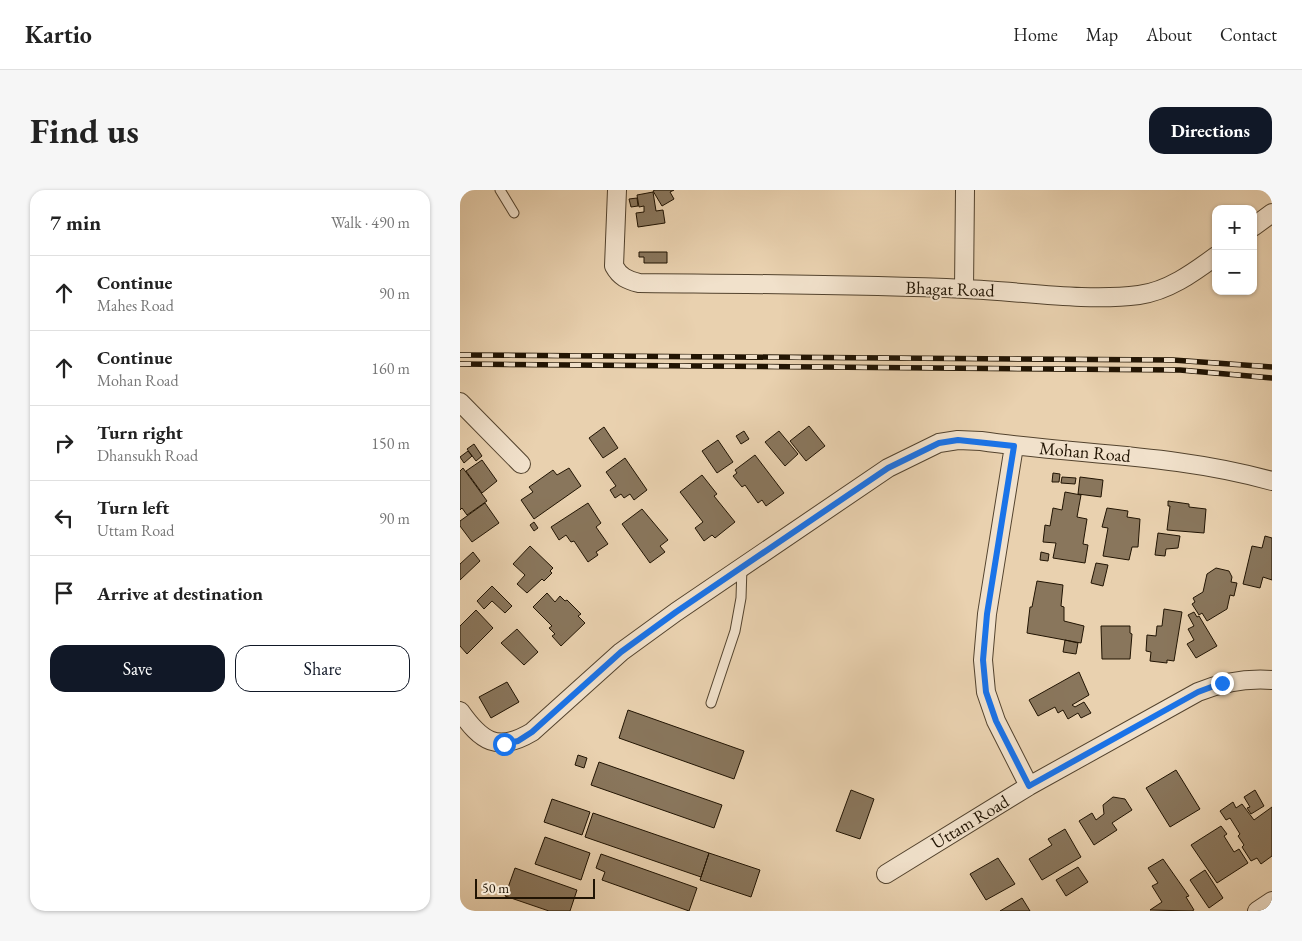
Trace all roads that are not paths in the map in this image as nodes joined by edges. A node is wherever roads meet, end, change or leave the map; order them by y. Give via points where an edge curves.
1 (500, 190) edge
2 (617, 190) edge
3 (965, 190) edge
4 (1272, 213) edge
5 (514, 214) dead end
6 (1257, 225) edge
7 (1212, 259) edge
8 (964, 289) junction
9 (460, 402) edge
10 (1014, 446) junction
11 (520, 464) dead end
12 (1272, 481) edge
13 (742, 567) junction
14 (1272, 680) edge
15 (712, 703) dead end
16 (460, 711) edge
17 (1029, 786) junction
18 (886, 874) dead end
19 (1272, 901) edge
20 (1258, 911) edge

1 - 5 lane
2 - 8 street, Bhagat Road via 614,266 619,275 629,281
3 - 8 street
4 - 6 street
7 - 8 street, Bhagat Road via 1186,277 1141,295 1111,297
9 - 11 street
10 - 12 street, Mohan Road via 1168,460 1216,467
10 - 13 street, Mohan Road via 958,440 922,450 888,468
10 - 17 street via 987,614 983,660 986,692 996,721
13 - 15 lane via 735,631
13 - 16 street, Mohan Road via 621,652 518,741 504,744 481,737
14 - 17 street, Uttam Road via 1222,683 1198,692
17 - 18 street, Uttam Road
19 - 20 street

